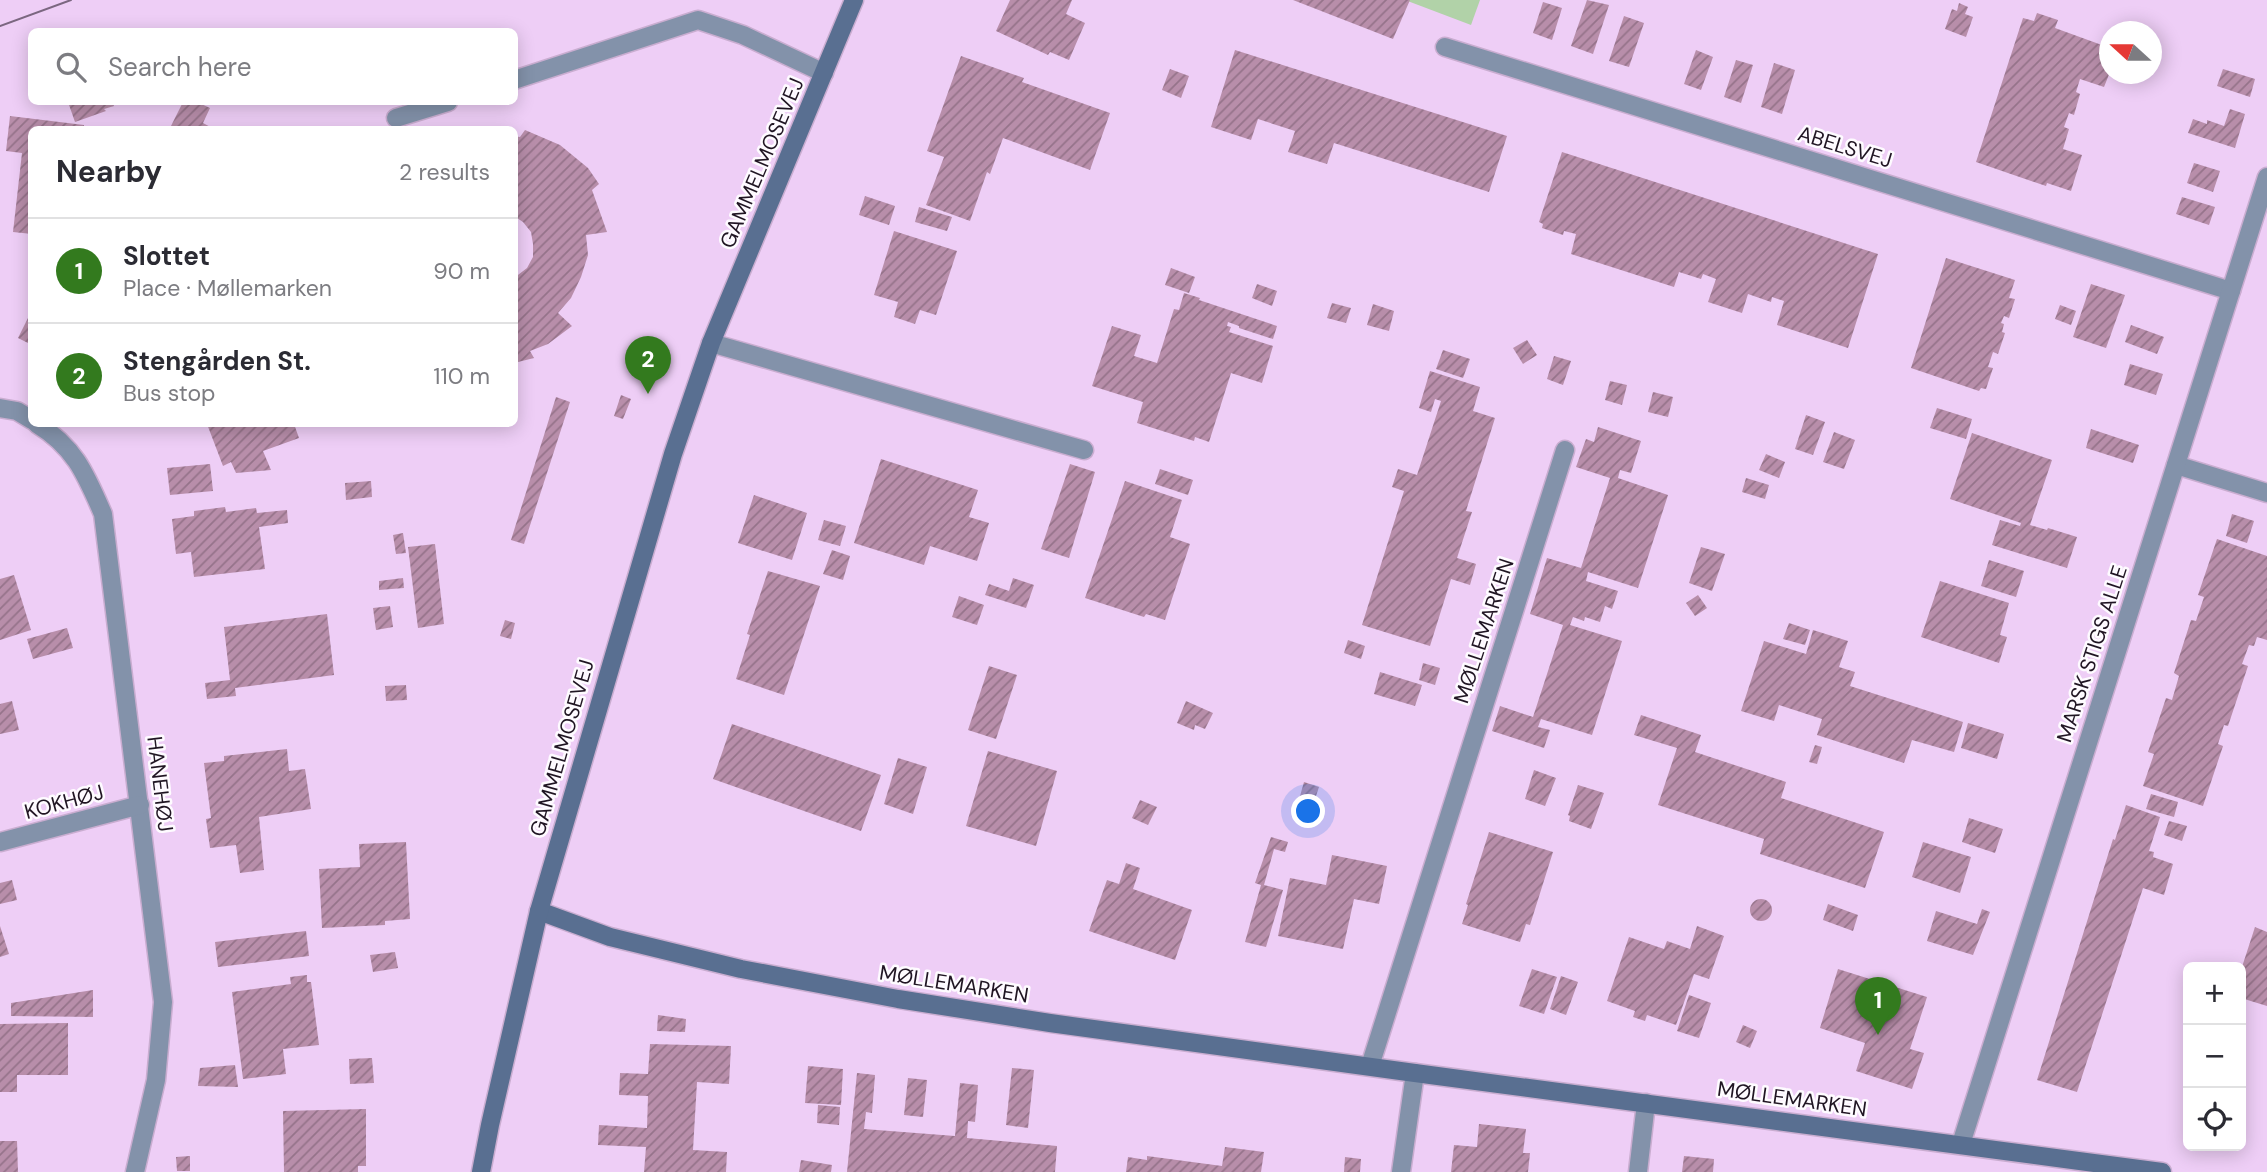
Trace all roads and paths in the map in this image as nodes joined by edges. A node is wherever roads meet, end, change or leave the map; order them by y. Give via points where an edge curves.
1 (854, 0) edge
2 (1445, 47) dead end
3 (824, 72) junction
4 (518, 79) edge
5 (438, 105) edge
6 (396, 118) dead end
7 (2267, 177) edge
8 (2231, 291) junction
9 (711, 343) junction
10 (0, 408) edge
11 (28, 418) edge
12 (42, 427) edge
13 (1084, 450) dead end
14 (1565, 450) dead end
15 (2176, 466) junction
16 (2267, 493) edge
17 (140, 806) junction
18 (0, 842) edge
19 (538, 911) junction
20 (1370, 1066) junction
21 (1415, 1073) junction
22 (1646, 1103) junction
23 (1961, 1144) junction
24 (135, 1172) edge
25 (481, 1172) edge
26 (1401, 1172) edge
27 (1638, 1172) edge
28 (2162, 1172) edge

1 - 3 street, GAMMELMOSEVEJ
2 - 8 street, ABELSVEJ
3 - 4 street via 698,20
3 - 9 street, GAMMELMOSEVEJ
5 - 6 street
7 - 8 street, MARSK STIGS ALLE
8 - 15 street, MARSK STIGS ALLE
9 - 13 street
9 - 19 street, GAMMELMOSEVEJ via 673,454
10 - 11 street
12 - 17 street, HANEHØJ via 82,465 103,514
14 - 20 street, MØLLEMARKEN
15 - 16 street
15 - 23 street, MARSK STIGS ALLE
17 - 18 street, KOKHØJ
17 - 24 street, HANEHØJ via 163,1002 156,1080
19 - 20 street, MØLLEMARKEN via 610,937 870,994
19 - 25 street, GAMMELMOSEVEJ
20 - 21 street, MØLLEMARKEN
21 - 22 street, MØLLEMARKEN
21 - 26 street
22 - 23 street, MØLLEMARKEN
22 - 27 street
23 - 28 street, MØLLEMARKEN

